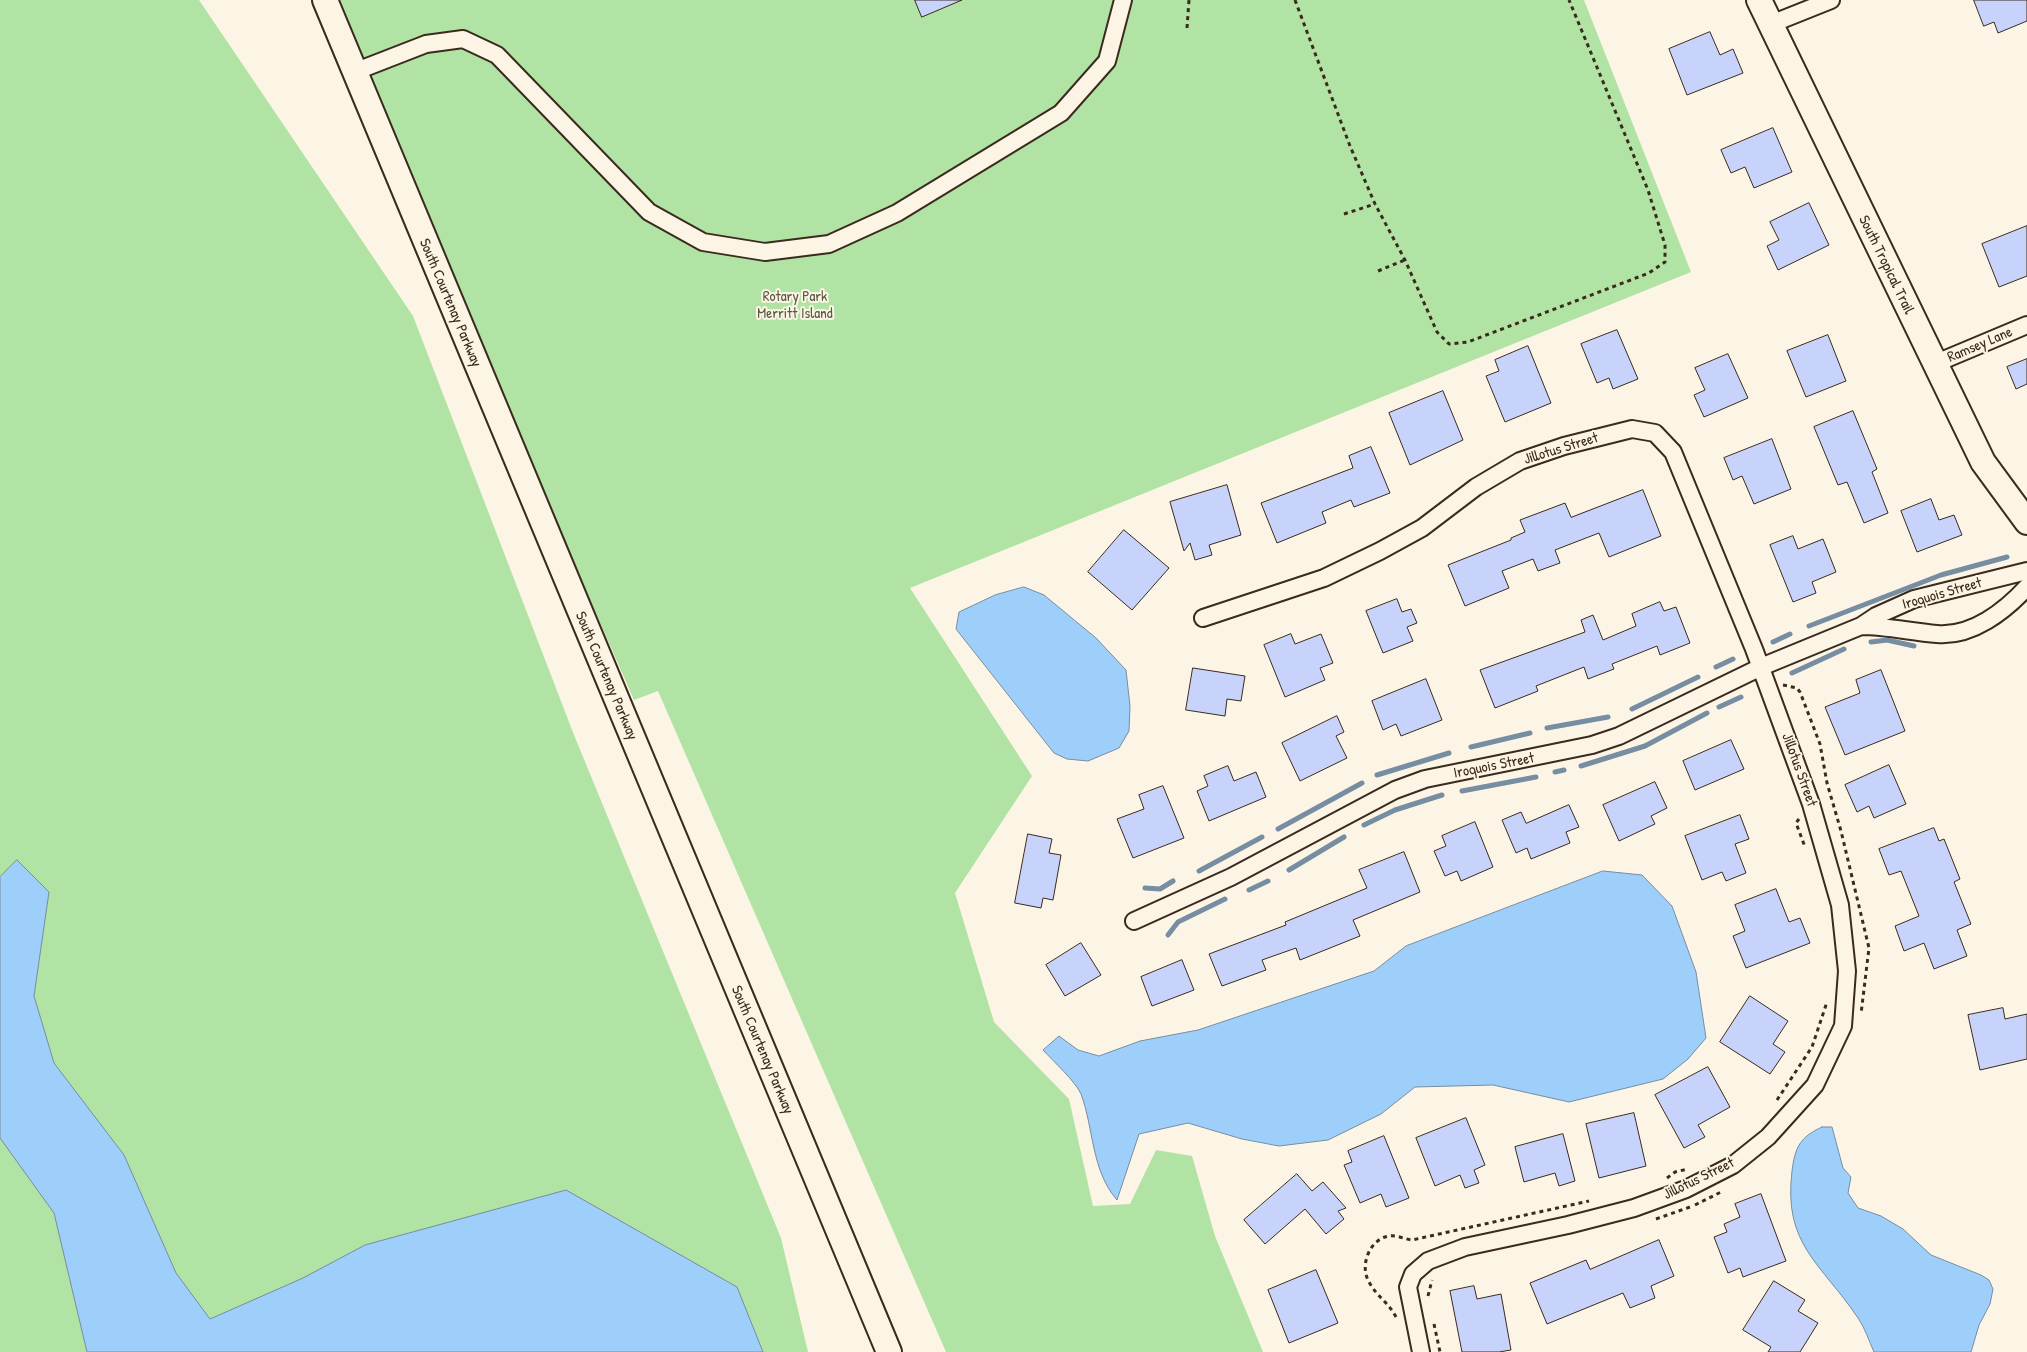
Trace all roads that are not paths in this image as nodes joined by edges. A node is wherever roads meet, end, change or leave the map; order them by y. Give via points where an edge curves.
1 (325, 0) edge
2 (1123, 0) edge
3 (1759, 0) edge
4 (1831, 0) edge
5 (1771, 24) junction
6 (354, 72) junction
7 (2027, 325) edge
8 (1934, 364) junction
9 (2027, 522) edge
10 (2027, 571) edge
11 (2027, 587) edge
12 (1203, 618) dead end
13 (1860, 626) junction
14 (1761, 667) junction
15 (1134, 921) dead end
16 (889, 1352) edge
17 (1421, 1352) edge

1 - 6 main road, South Courtenay Parkway
2 - 6 street via 1107,62 1061,113 897,213 829,244 766,252 703,242 649,212 497,55 463,39 426,44
3 - 5 main road, South Tropical Trail
4 - 5 street
5 - 8 main road, South Tropical Trail
6 - 16 main road, South Courtenay Parkway
7 - 8 street, Ramsey Lane
8 - 9 main road, South Tropical Trail via 1983,462
10 - 13 street, Iroquois Street via 1914,598
11 - 13 street, Iroquois Street via 1992,618 1963,631 1940,635 1884,626
12 - 14 street, Jillotus Street via 1324,578 1380,551 1422,528 1476,487 1520,461 1632,428 1655,433 1673,452
13 - 14 street, Iroquois Street
14 - 15 street, Iroquois Street via 1619,736 1425,779 1395,790 1231,877
14 - 17 street, Jillotus Street via 1811,804 1840,905 1847,971 1843,1026 1815,1085 1761,1143 1733,1165 1686,1188 1634,1208 1465,1247 1428,1261 1413,1274 1408,1287

